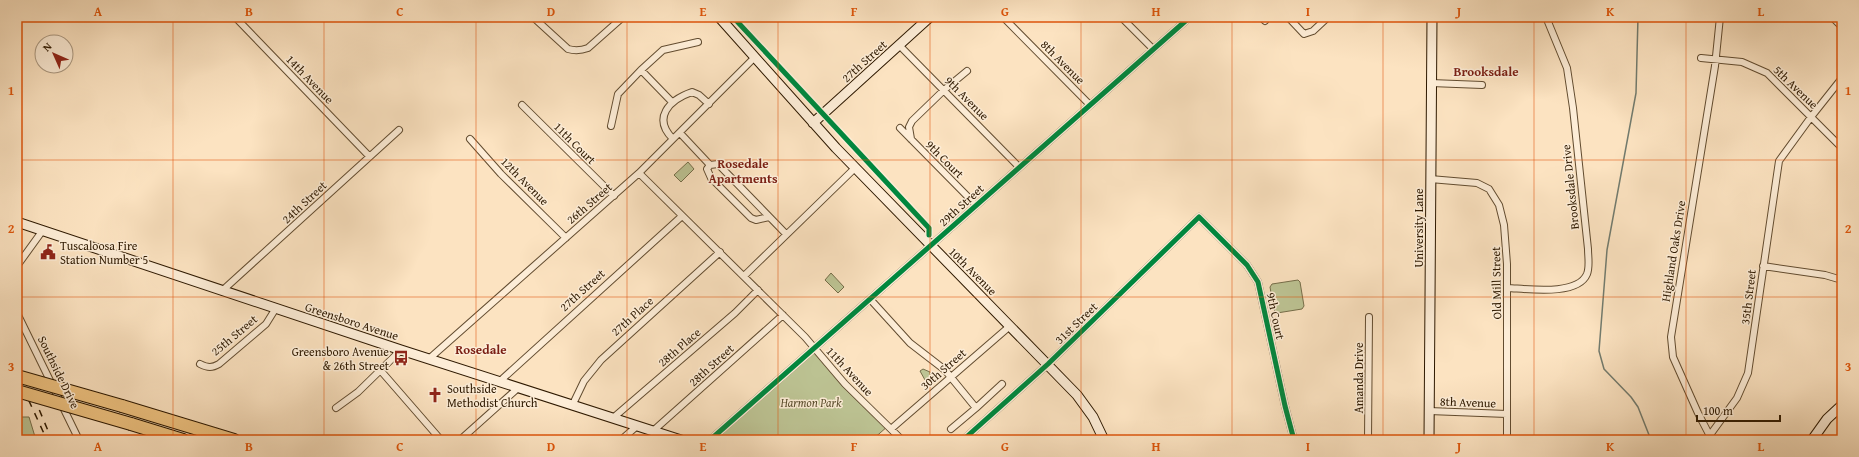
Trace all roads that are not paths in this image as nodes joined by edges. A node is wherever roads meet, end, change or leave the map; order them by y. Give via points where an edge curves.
1 (235, 17) edge
2 (533, 17) edge
3 (623, 17) edge
4 (719, 17) edge
5 (930, 17) edge
6 (1003, 17) edge
7 (1121, 17) edge
8 (1190, 17) edge
9 (1288, 17) edge
10 (1328, 17) edge
11 (1432, 17) edge
12 (1546, 17) edge
13 (1720, 17) edge
14 (1832, 17) edge
15 (1842, 27) edge
16 (698, 42) dead end
17 (898, 45) junction
18 (1153, 49) junction
19 (755, 57) junction
20 (1700, 58) dead end
21 (1716, 58) junction
22 (641, 70) junction
23 (967, 71) dead end
24 (1842, 78) edge
25 (1431, 83) junction
26 (1482, 85) dead end
27 (944, 90) junction
28 (672, 102) junction
29 (709, 104) junction
30 (522, 105) dead end
31 (1090, 105) junction
32 (1811, 116) junction
33 (813, 123) junction
34 (611, 126) dead end
35 (900, 128) dead end
36 (399, 130) dead end
37 (680, 133) junction
38 (470, 139) dead end
39 (673, 139) junction
40 (911, 140) junction
41 (1842, 148) edge
42 (370, 156) junction
43 (710, 165) junction
44 (1019, 167) junction
45 (855, 168) junction
46 (639, 173) junction
47 (1430, 179) junction
48 (614, 196) junction
49 (975, 204) junction
50 (682, 216) junction
51 (769, 217) junction
52 (1199, 217) joint
53 (17, 222) edge
54 (43, 230) junction
55 (786, 234) junction
56 (566, 238) junction
57 (931, 245) junction
58 (720, 252) junction
59 (17, 266) edge
60 (1763, 266) junction
61 (744, 276) junction
62 (1842, 280) edge
63 (1508, 288) junction
64 (223, 290) junction
65 (758, 290) junction
66 (870, 299) junction
67 (276, 308) junction
68 (17, 314) edge
69 (783, 315) junction
70 (1369, 317) dead end
71 (1010, 326) junction
72 (814, 348) junction
73 (401, 350) junction
74 (430, 358) junction
75 (200, 364) dead end
76 (1048, 364) junction
77 (381, 371) junction
78 (17, 376) edge
79 (951, 377) junction
80 (499, 382) junction
81 (1002, 384) dead end
82 (518, 388) junction
83 (17, 391) edge
84 (1842, 405) edge
85 (572, 406) junction
86 (336, 408) dead end
87 (976, 408) junction
88 (1429, 411) junction
89 (1507, 414) junction
90 (613, 418) junction
91 (637, 426) junction
92 (891, 429) junction
93 (951, 429) dead end
94 (653, 431) junction
95 (1711, 437) edge
96 (79, 440) edge
97 (183, 440) edge
98 (234, 440) edge
99 (441, 440) edge
100 (460, 440) edge
101 (621, 440) edge
102 (681, 440) edge
103 (710, 440) edge
104 (902, 440) edge
105 (963, 440) edge
106 (1104, 440) edge
107 (1294, 440) edge
108 (1368, 440) edge
109 (1429, 440) edge
110 (1507, 440) edge
111 (1812, 440) edge

1 - 42 street, 14th Avenue
2 - 3 street via 568,49 582,51
4 - 19 main road, 10th Avenue
5 - 17 main road, 27th Street
6 - 31 street, 8th Avenue
7 - 18 street
8 - 18 street, 29th Street
9 - 10 street via 1304,34 1313,31
11 - 25 main road, University Lane
12 - 63 street, Brooksdale Drive via 1565,62 1570,88 1589,269 1582,281 1570,288
13 - 21 street
14 - 15 street
16 - 22 street via 663,50
17 - 27 street, 9th Avenue
17 - 33 main road, 27th Street
18 - 31 street, 29th Street
19 - 29 street, 26th Street
19 - 33 main road, 10th Avenue
20 - 21 street, 5th Avenue
21 - 32 street, 5th Avenue via 1749,64 1767,73
21 - 95 street, Highland Oaks Drive via 1671,337 1674,357
22 - 28 street
22 - 34 street via 618,94
23 - 27 street
24 - 32 street
25 - 26 street
25 - 47 main road, University Lane
27 - 40 street via 912,121 909,127
27 - 44 street, 9th Avenue
28 - 29 street via 692,92
28 - 39 street via 663,118 666,131
29 - 37 street, 26th Street
30 - 48 street, 11th Court
31 - 44 street, 29th Street
32 - 41 street, 5th Avenue
32 - 60 street, 35th Street via 1782,154 1777,167
33 - 45 main road, 10th Avenue
35 - 40 street, 9th Court
36 - 42 street, 24th Street
37 - 39 street, 26th Street
37 - 43 street
38 - 56 street, 12th Avenue via 501,174
39 - 46 street, 26th Street
40 - 49 street, 9th Court
42 - 64 street, 24th Street
43 - 51 street via 718,164
43 - 51 street via 707,169 711,178 751,218 756,220
44 - 49 street, 29th Street
45 - 55 street
45 - 57 main road, 10th Avenue
46 - 48 street, 26th Street
46 - 50 street
47 - 63 street, Old Mill Street via 1477,183 1493,194 1504,225
47 - 88 main road, University Lane
48 - 56 street, 26th Street
49 - 57 street, 29th Street
50 - 58 street
50 - 80 street, 27th Street
51 - 55 street
52 - 76 street, 31st Street
52 - 107 street, 9th Court via 1247,264 1258,282
53 - 54 main road, Greensboro Avenue
54 - 59 street
54 - 64 main road, Greensboro Avenue
55 - 61 street
56 - 74 street, 26th Street
57 - 66 street, 29th Street
57 - 71 main road, 10th Avenue
58 - 61 street
58 - 85 street, 27th Place via 601,360 584,381
60 - 62 street
60 - 95 street, 35th Street via 1748,373 1737,398
61 - 65 street
63 - 89 street, Old Mill Street
64 - 67 main road, Greensboro Avenue
65 - 69 street, 11th Avenue
65 - 90 street, 28th Place via 736,313
66 - 72 street, 29th Street
66 - 79 street via 910,343 933,359
67 - 73 main road, Greensboro Avenue
67 - 75 street, 25th Street via 266,324 219,364 213,367
68 - 96 street, Southside Drive
69 - 72 street, 11th Avenue
69 - 94 street, 28th Street
70 - 108 street, Amanda Drive
71 - 76 main road, 10th Avenue
71 - 79 street, 30th Street
72 - 92 street, 11th Avenue via 845,384
72 - 103 street, 29th Street
73 - 74 main road, Greensboro Avenue
73 - 77 street
74 - 80 main road, Greensboro Avenue
76 - 105 street, 31st Street
76 - 106 main road, 10th Avenue via 1086,406
77 - 86 street
77 - 99 street
78 - 98 highway, bridge
79 - 87 street
79 - 92 street, 30th Street
80 - 82 main road, Greensboro Avenue
81 - 87 street
82 - 85 main road, Greensboro Avenue
82 - 100 street
83 - 97 highway, bridge
84 - 111 main road
85 - 90 main road, Greensboro Avenue
87 - 93 street
88 - 89 street, 8th Avenue
88 - 109 main road, University Lane
89 - 110 street, Old Mill Street
90 - 91 main road, Greensboro Avenue
91 - 94 main road, Greensboro Avenue
91 - 101 street
92 - 104 street, 11th Avenue
94 - 102 main road, Greensboro Avenue

